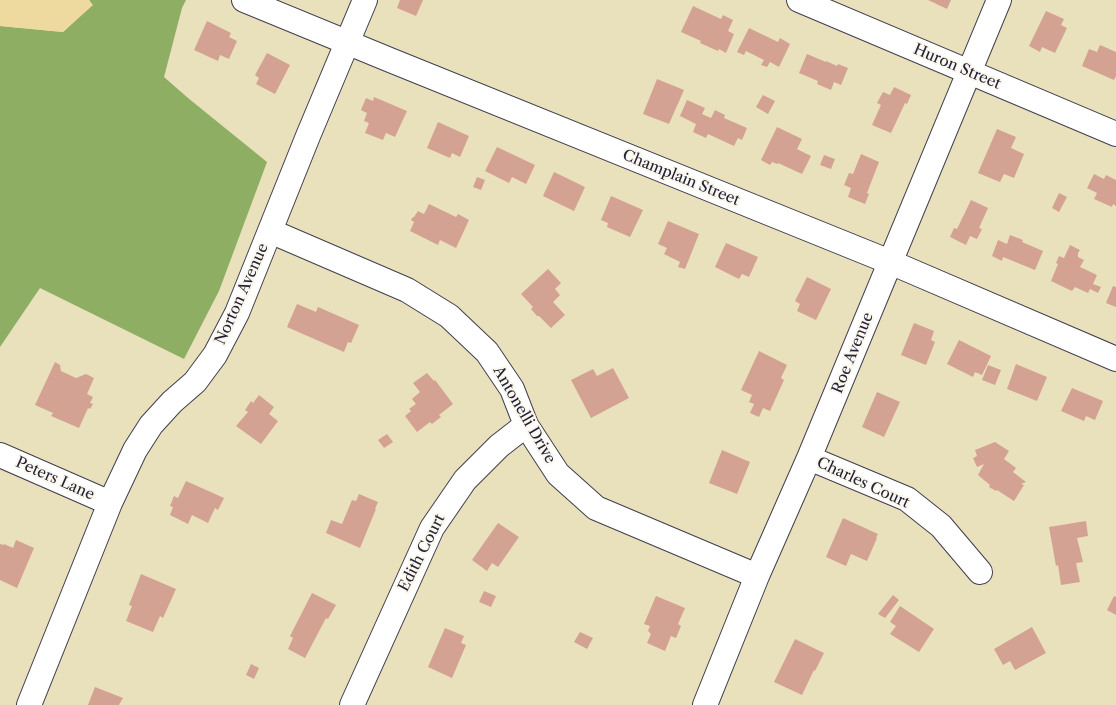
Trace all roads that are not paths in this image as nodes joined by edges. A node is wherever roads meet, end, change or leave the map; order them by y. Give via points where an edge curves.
1 (244, 0) edge
2 (365, 0) edge
3 (799, 0) edge
4 (999, 0) edge
5 (347, 42) junction
6 (969, 72) junction
7 (1116, 134) edge
8 (270, 231) junction
9 (890, 262) junction
10 (1116, 359) edge
11 (526, 425) junction
12 (0, 455) edge
13 (809, 458) junction
14 (110, 503) junction
15 (980, 572) dead end
16 (757, 576) junction
17 (29, 705) edge
18 (352, 705) edge
19 (705, 705) edge

1 - 5 street, Champlain Street
2 - 5 street, Norton Avenue
3 - 6 street, Huron Street
4 - 6 street, Roe Avenue
5 - 8 street, Norton Avenue
5 - 9 street, Champlain Street
6 - 7 street, Huron Street
6 - 9 street, Roe Avenue
8 - 11 street, Antonelli Drive via 407,290 449,316 487,352 512,390
8 - 14 street, Norton Avenue via 237,313 215,355 195,382 151,425 134,450
9 - 10 street, Champlain Street
9 - 13 street, Roe Avenue
11 - 16 street, Antonelli Drive via 558,474 596,508
11 - 18 street, Edith Court via 465,480 432,528
12 - 14 street, Peters Lane
13 - 15 street, Charles Court via 907,500 941,526
13 - 16 street, Roe Avenue
14 - 17 street, Norton Avenue
16 - 19 street, Roe Avenue

